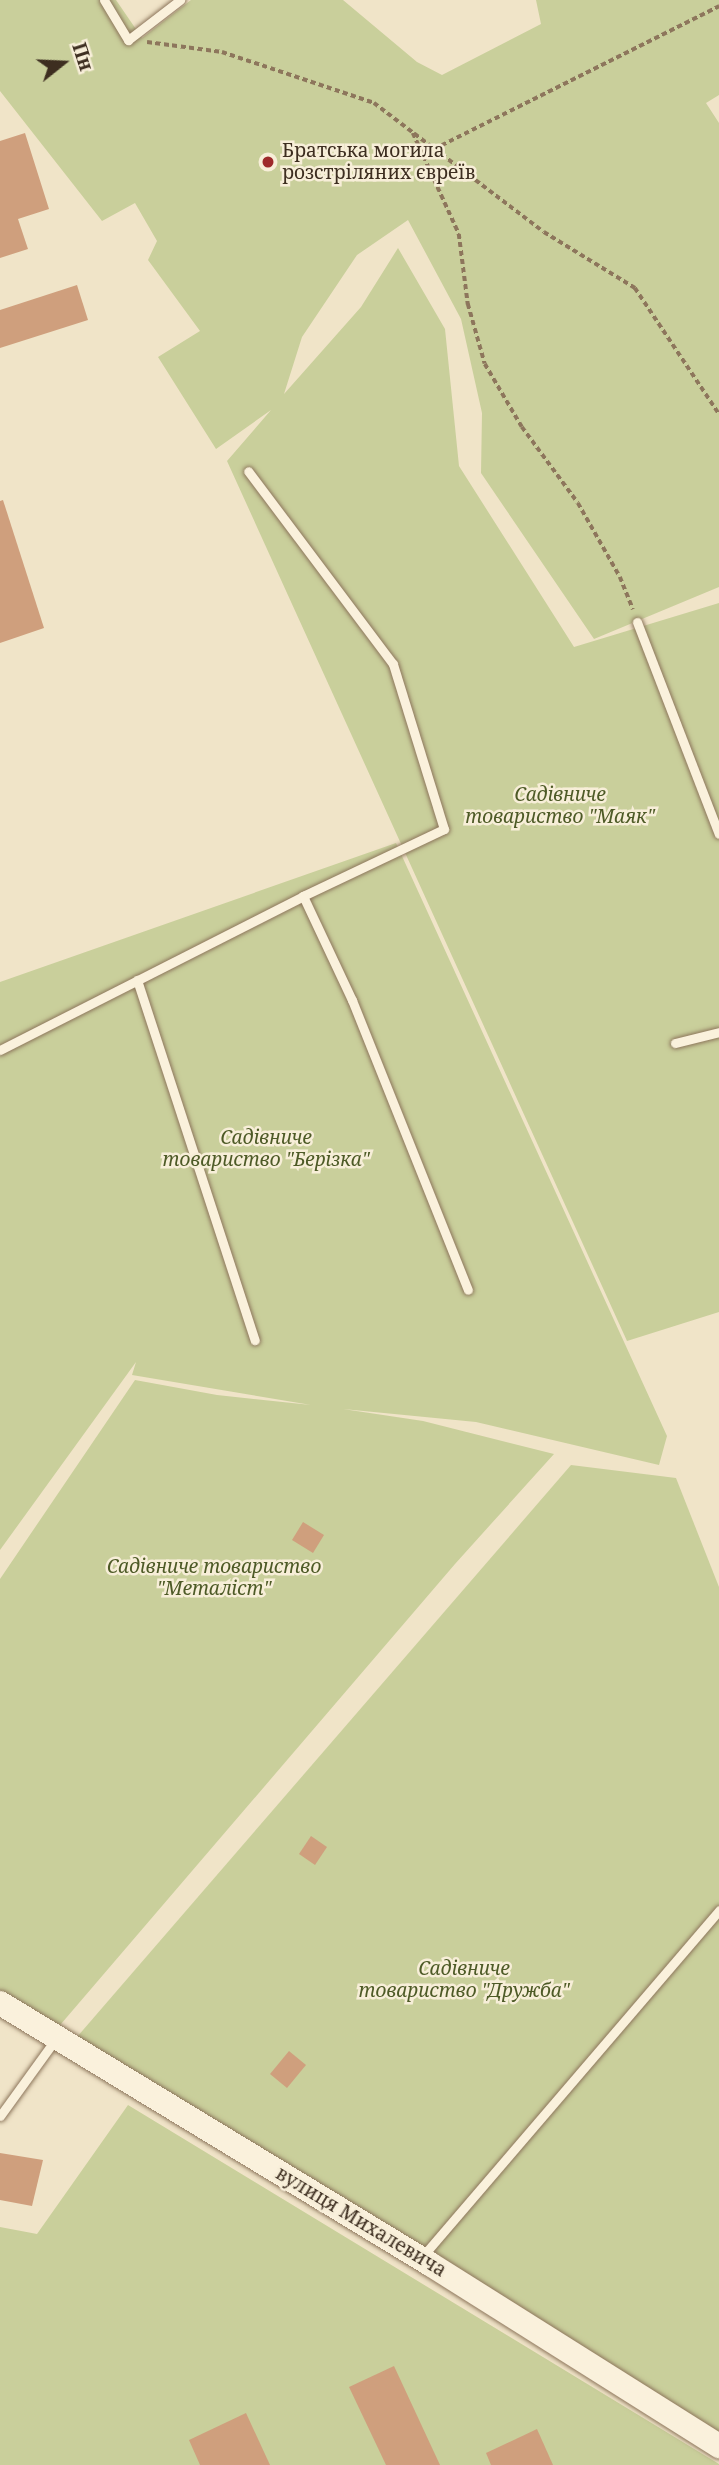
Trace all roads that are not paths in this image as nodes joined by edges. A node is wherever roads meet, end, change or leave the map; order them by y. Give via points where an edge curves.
1 (104, 0) edge
2 (180, 0) edge
3 (248, 471) dead end
4 (637, 622) road end
5 (719, 834) edge
6 (303, 896) junction
7 (137, 979) junction
8 (719, 1032) edge
9 (676, 1043) dead end
10 (0, 1050) edge
11 (468, 1290) dead end
12 (255, 1340) dead end
13 (719, 1910) edge
14 (0, 2003) edge
15 (56, 2039) junction
16 (0, 2116) edge
17 (421, 2258) junction
18 (719, 2446) edge

1 - 2 lane via 128,40
3 - 6 lane via 393,664 444,830
4 - 5 lane
6 - 7 lane
6 - 11 lane via 352,1000
7 - 10 lane
7 - 12 lane
8 - 9 lane
13 - 17 lane
14 - 15 street, вулиця Михалевича
15 - 16 lane
15 - 17 street, вулиця Михалевича
17 - 18 street, вулиця Михалевича

